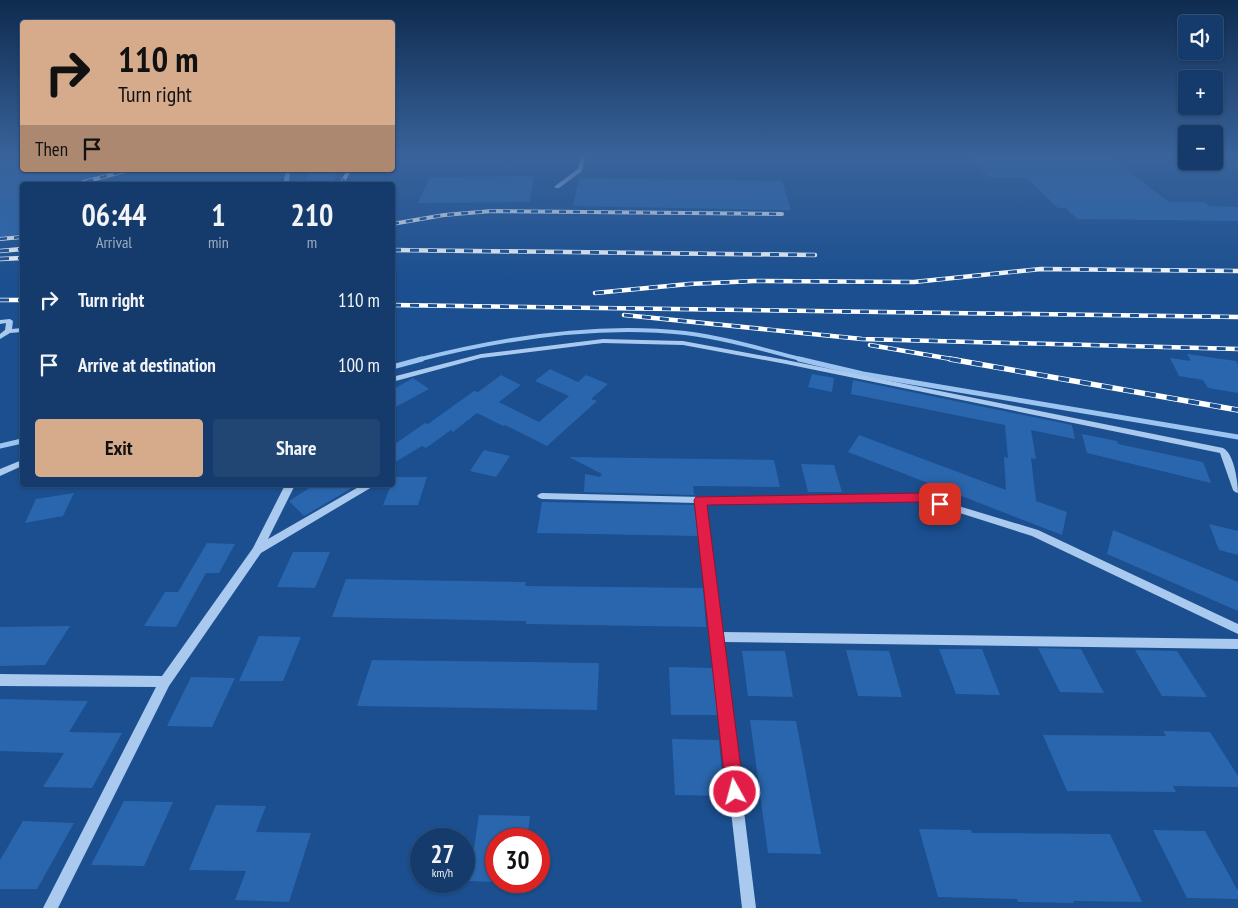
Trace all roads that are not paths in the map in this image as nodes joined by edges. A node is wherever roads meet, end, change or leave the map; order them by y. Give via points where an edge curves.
1 (0, 322) edge
2 (20, 330) edge
3 (8, 331) junction
4 (0, 337) edge
5 (395, 379) edge
6 (20, 464) edge
7 (0, 473) edge
8 (289, 487) edge
9 (366, 487) edge
10 (1238, 490) edge
11 (542, 496) dead end
12 (700, 500) junction
13 (257, 551) junction
14 (1238, 630) edge
15 (716, 637) junction
16 (1238, 644) edge
17 (0, 680) edge
18 (165, 682) junction
19 (50, 908) edge
20 (749, 908) edge

1 - 3 street via 10,321
2 - 3 street
3 - 4 street
5 - 10 street via 481,356 575,344 603,341 683,343 1223,451
6 - 7 street
8 - 13 street
9 - 13 street
11 - 12 street
12 - 14 street via 922,498 1035,533
12 - 15 street
13 - 18 street
15 - 16 street
15 - 20 street
17 - 18 street
18 - 19 street

